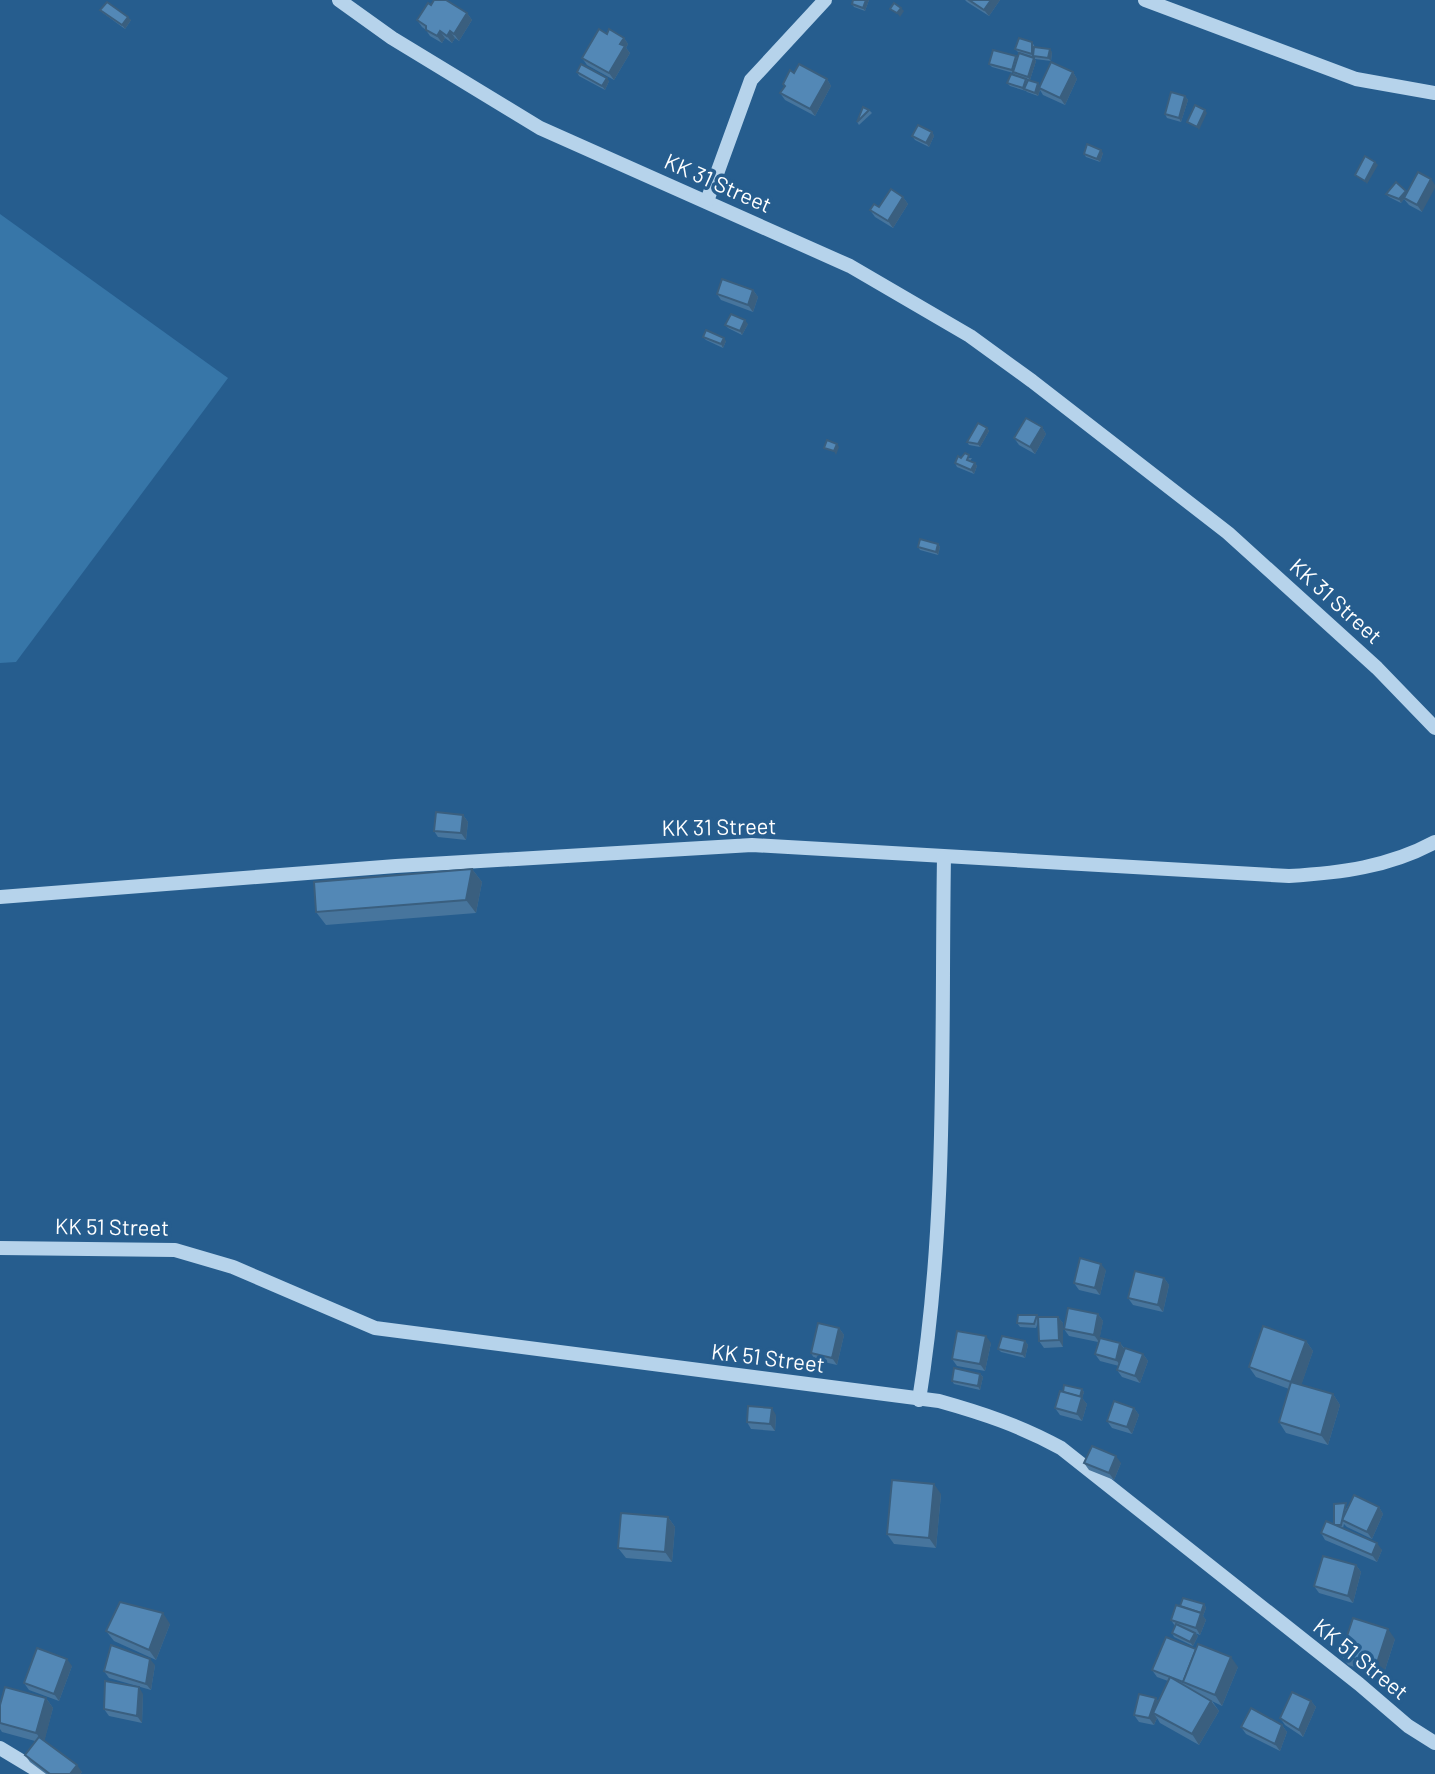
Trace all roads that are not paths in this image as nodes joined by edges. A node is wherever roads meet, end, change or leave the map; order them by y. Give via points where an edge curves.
1 (339, 0) edge
2 (825, 0) edge
3 (1145, 0) edge
4 (1435, 93) edge
5 (707, 201) junction
6 (1435, 728) edge
7 (1435, 842) edge
8 (944, 857) junction
9 (0, 897) edge
10 (0, 1248) edge
11 (919, 1400) junction
12 (1435, 1743) edge
13 (0, 1748) edge
14 (43, 1774) edge

1 - 5 street, KK 31 Street via 540,128
2 - 5 street via 751,80
3 - 4 street via 1356,79
5 - 6 street, KK 31 Street via 850,266 970,336 1228,533
7 - 8 street, KK 31 Street via 1398,859 1348,872 1289,876
8 - 9 street, KK 31 Street via 752,845
8 - 11 street via 939,1211 931,1327
10 - 11 street, KK 51 Street via 175,1250 233,1267 375,1328
11 - 12 street, KK 51 Street via 988,1414 1061,1448
13 - 14 street

